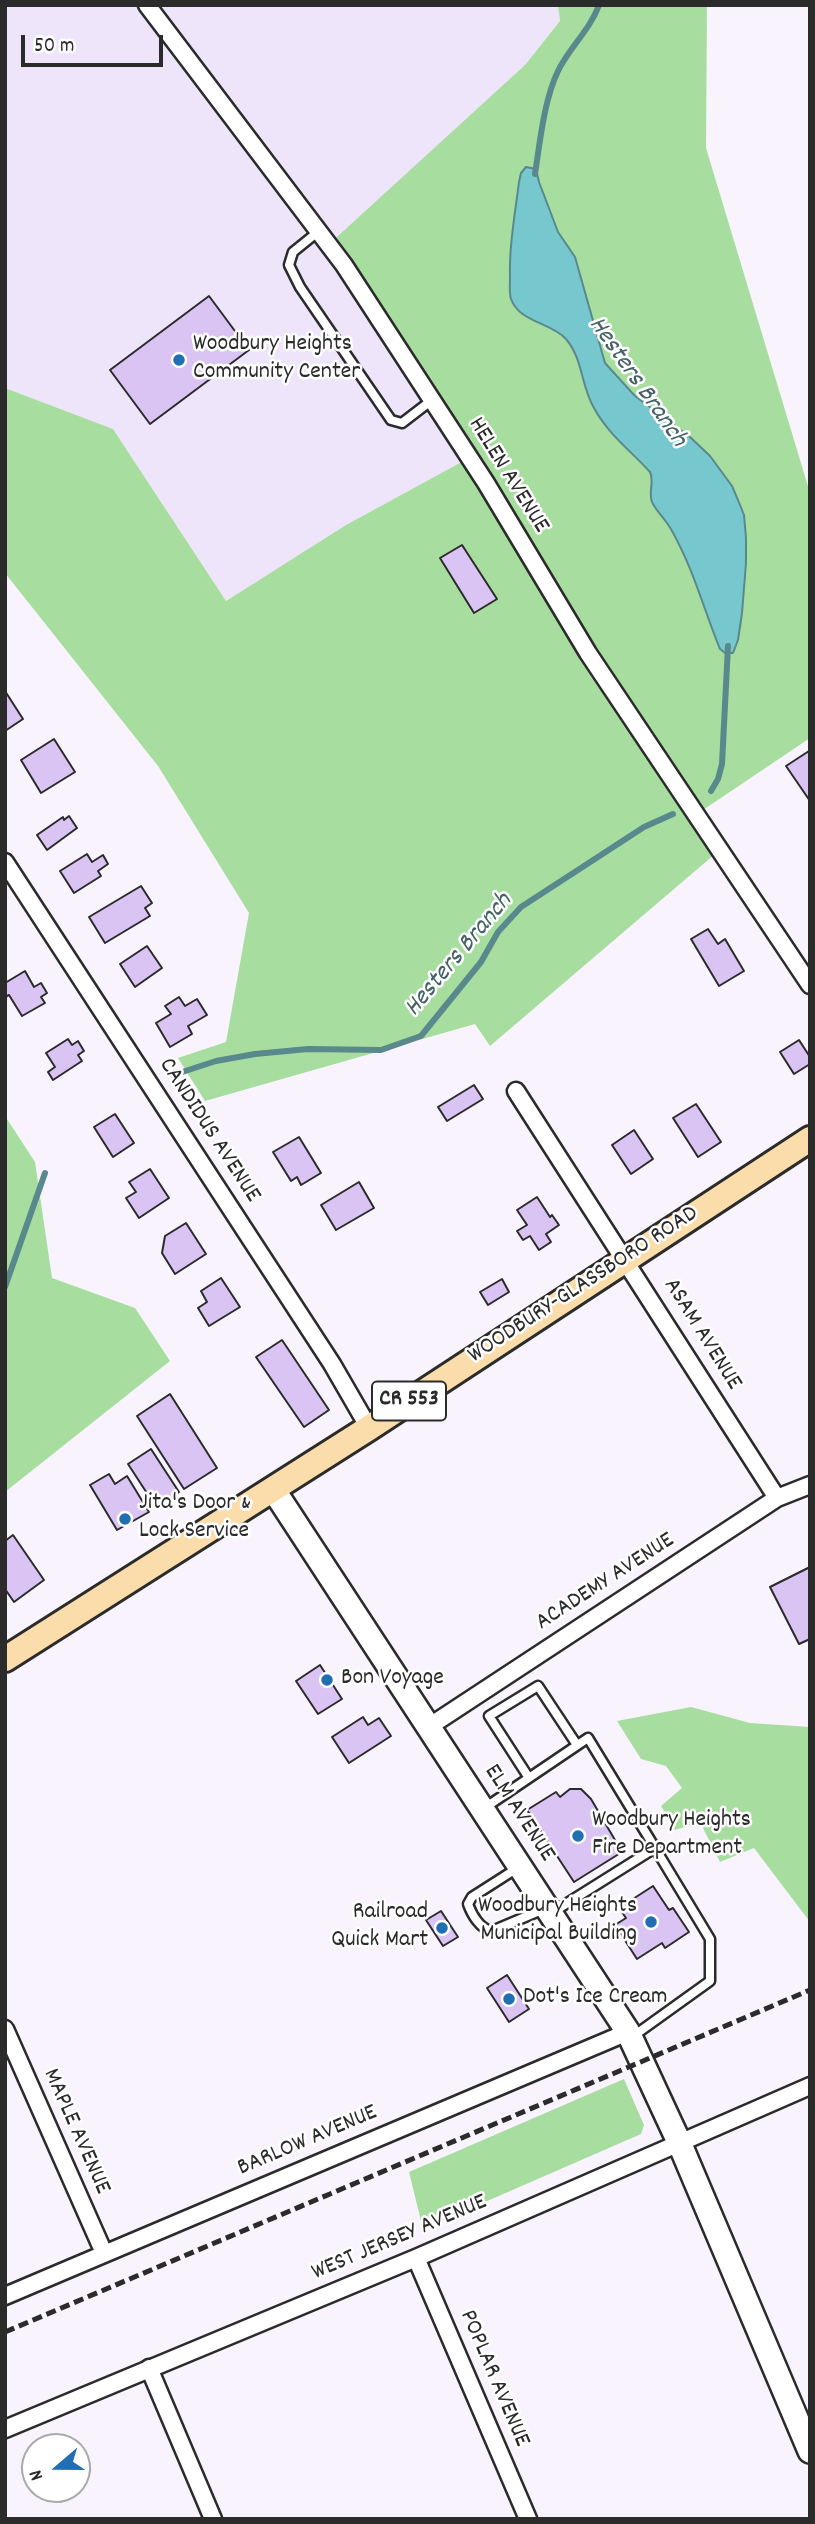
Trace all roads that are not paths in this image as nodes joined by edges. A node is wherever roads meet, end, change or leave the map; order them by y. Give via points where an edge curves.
1 (147, 5) edge
2 (319, 231) junction
3 (432, 400) junction
4 (5, 862) edge
5 (810, 985) edge
6 (516, 1091) dead end
7 (810, 1139) edge
8 (626, 1259) junction
9 (369, 1428) junction
10 (810, 1485) edge
11 (273, 1489) junction
12 (777, 1498) junction
13 (5, 1659) edge
14 (430, 1726) junction
15 (577, 1745) junction
16 (529, 1778) junction
17 (483, 1809) junction
18 (655, 1848) junction
19 (520, 1867) junction
20 (548, 1910) junction
21 (5, 2029) edge
22 (630, 2035) junction
23 (810, 2086) edge
24 (679, 2142) junction
25 (104, 2253) junction
26 (416, 2258) junction
27 (5, 2296) edge
28 (149, 2368) junction
29 (5, 2429) edge
30 (810, 2451) edge
31 (213, 2519) edge
32 (528, 2519) edge

1 - 2 street, HELEN AVENUE
2 - 3 street, HELEN AVENUE
2 - 3 lane via 293,252 289,265 300,288 391,420 402,423
3 - 5 street, HELEN AVENUE via 588,653
4 - 9 street, CANDIDUS AVENUE
6 - 8 street, ASAM AVENUE
7 - 8 main road, WOODBURY-GLASSBORO ROAD / CR 553
8 - 9 main road, WOODBURY-GLASSBORO ROAD / CR 553
8 - 12 street, ASAM AVENUE
9 - 11 main road, WOODBURY-GLASSBORO ROAD / CR 553
10 - 12 street, ACADEMY AVENUE
11 - 13 main road, WOODBURY-GLASSBORO ROAD / CR 553
11 - 14 main road, ELM AVENUE
12 - 14 street, ACADEMY AVENUE
14 - 17 main road, ELM AVENUE
15 - 16 lane
15 - 16 lane via 538,1686 489,1716
15 - 18 lane via 588,1738
16 - 17 lane
17 - 19 main road, ELM AVENUE
18 - 20 lane
18 - 22 lane via 710,1939 710,1981
19 - 20 main road, ELM AVENUE
19 - 20 lane via 470,1899 474,1916 492,1931
20 - 22 main road, ELM AVENUE
21 - 25 street, MAPLE AVENUE
22 - 24 main road, ELM AVENUE
22 - 25 street, BARLOW AVENUE
23 - 24 street, WEST JERSEY AVENUE
24 - 26 street, WEST JERSEY AVENUE
24 - 30 main road, ELM AVENUE
25 - 27 street, BARLOW AVENUE
26 - 28 street, WEST JERSEY AVENUE
26 - 32 street, POPLAR AVENUE
28 - 29 street, WEST JERSEY AVENUE
28 - 31 street

